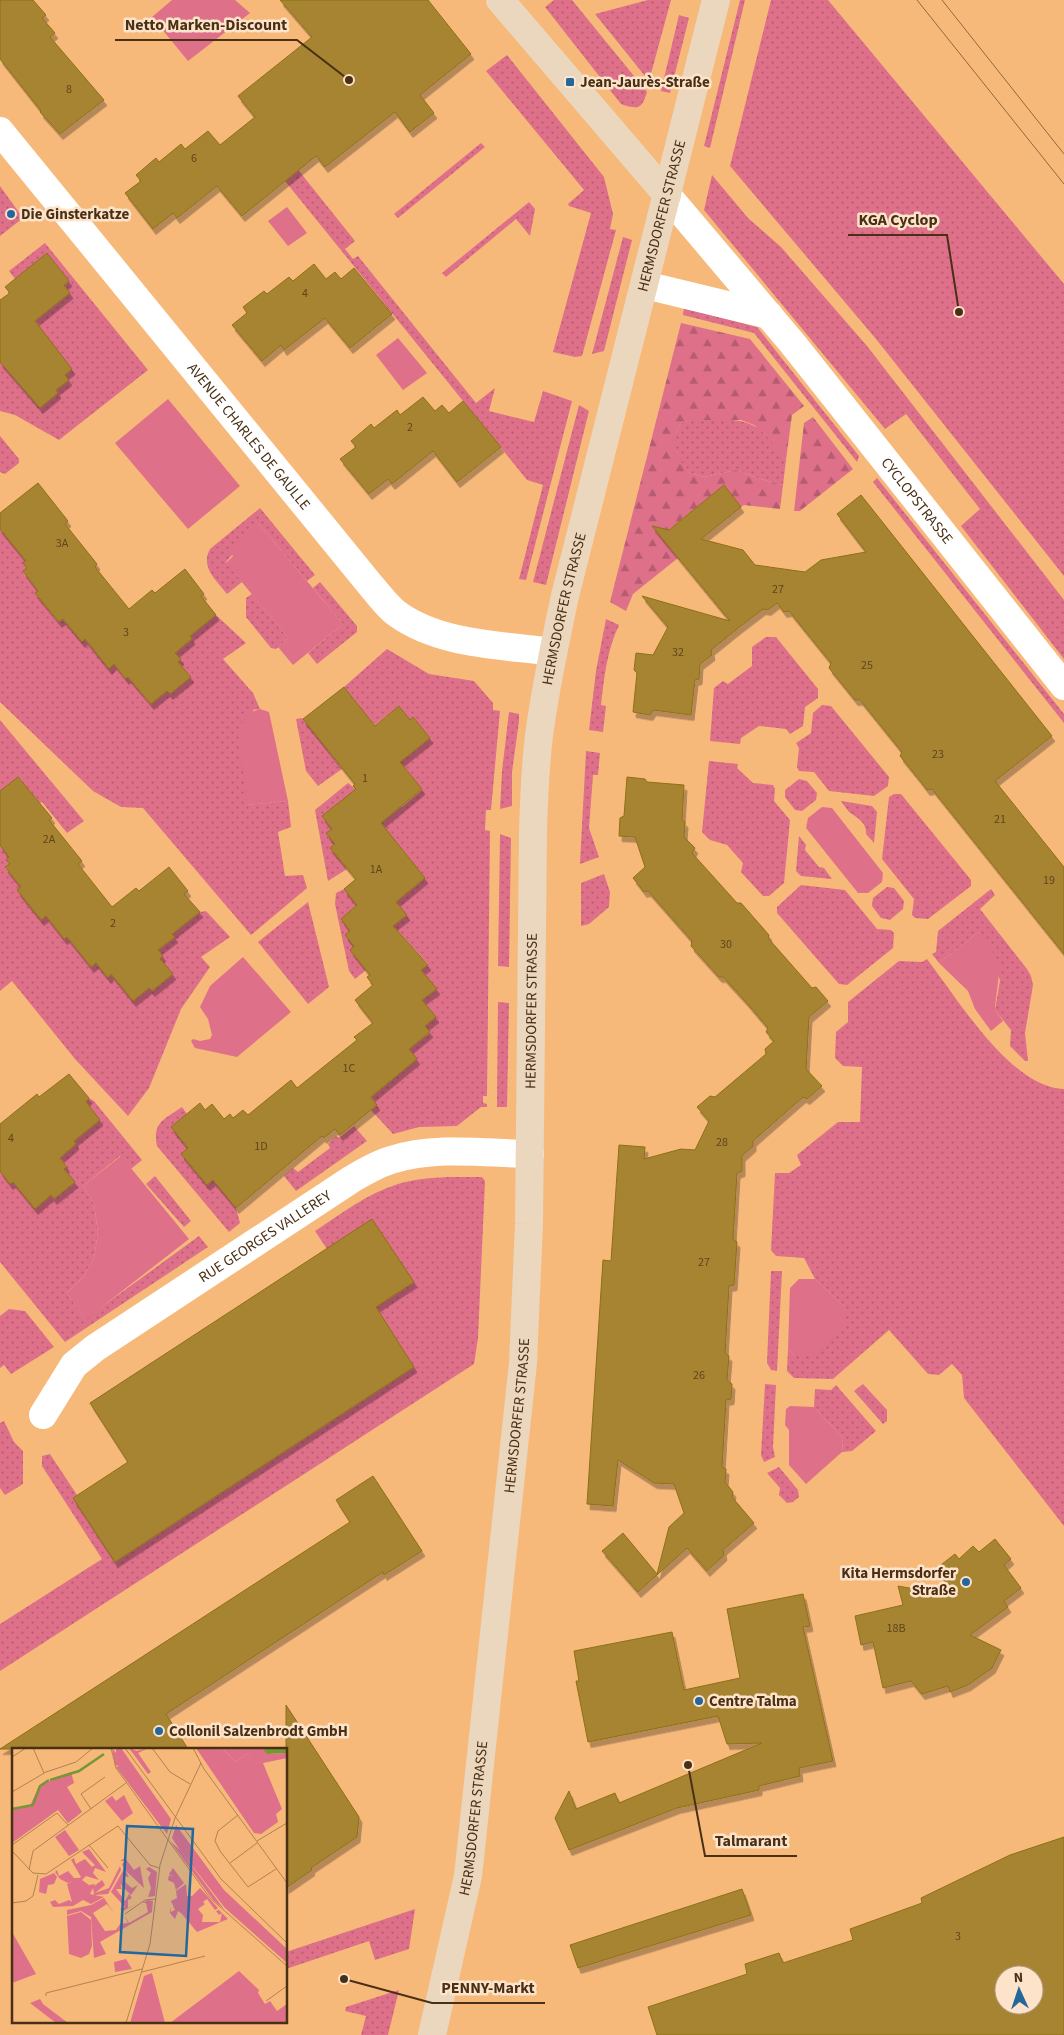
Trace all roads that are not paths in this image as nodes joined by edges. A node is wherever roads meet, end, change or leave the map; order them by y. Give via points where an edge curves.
1 (500, 0) edge
2 (716, 0) edge
3 (0, 131) edge
4 (667, 195) junction
5 (645, 286) junction
6 (769, 315) junction
7 (553, 652) junction
8 (1064, 686) edge
9 (530, 1154) junction
10 (43, 1415) dead end
11 (432, 2035) edge

1 - 4 main road
2 - 4 main road, HERMSDORFER STRASSE
3 - 7 street, AVENUE CHARLES DE GAULLE via 372,588 396,612 422,628 459,639
4 - 5 main road, HERMSDORFER STRASSE
4 - 6 street, CYCLOPSTRASSE
5 - 6 street
5 - 7 main road, HERMSDORFER STRASSE
6 - 8 street, CYCLOPSTRASSE
7 - 9 main road, HERMSDORFER STRASSE via 539,737 533,831
9 - 10 street, RUE GEORGES VALLEREY via 442,1151 412,1154 388,1160 352,1179 95,1348 74,1365
9 - 11 main road, HERMSDORFER STRASSE via 522,1362 468,1876

